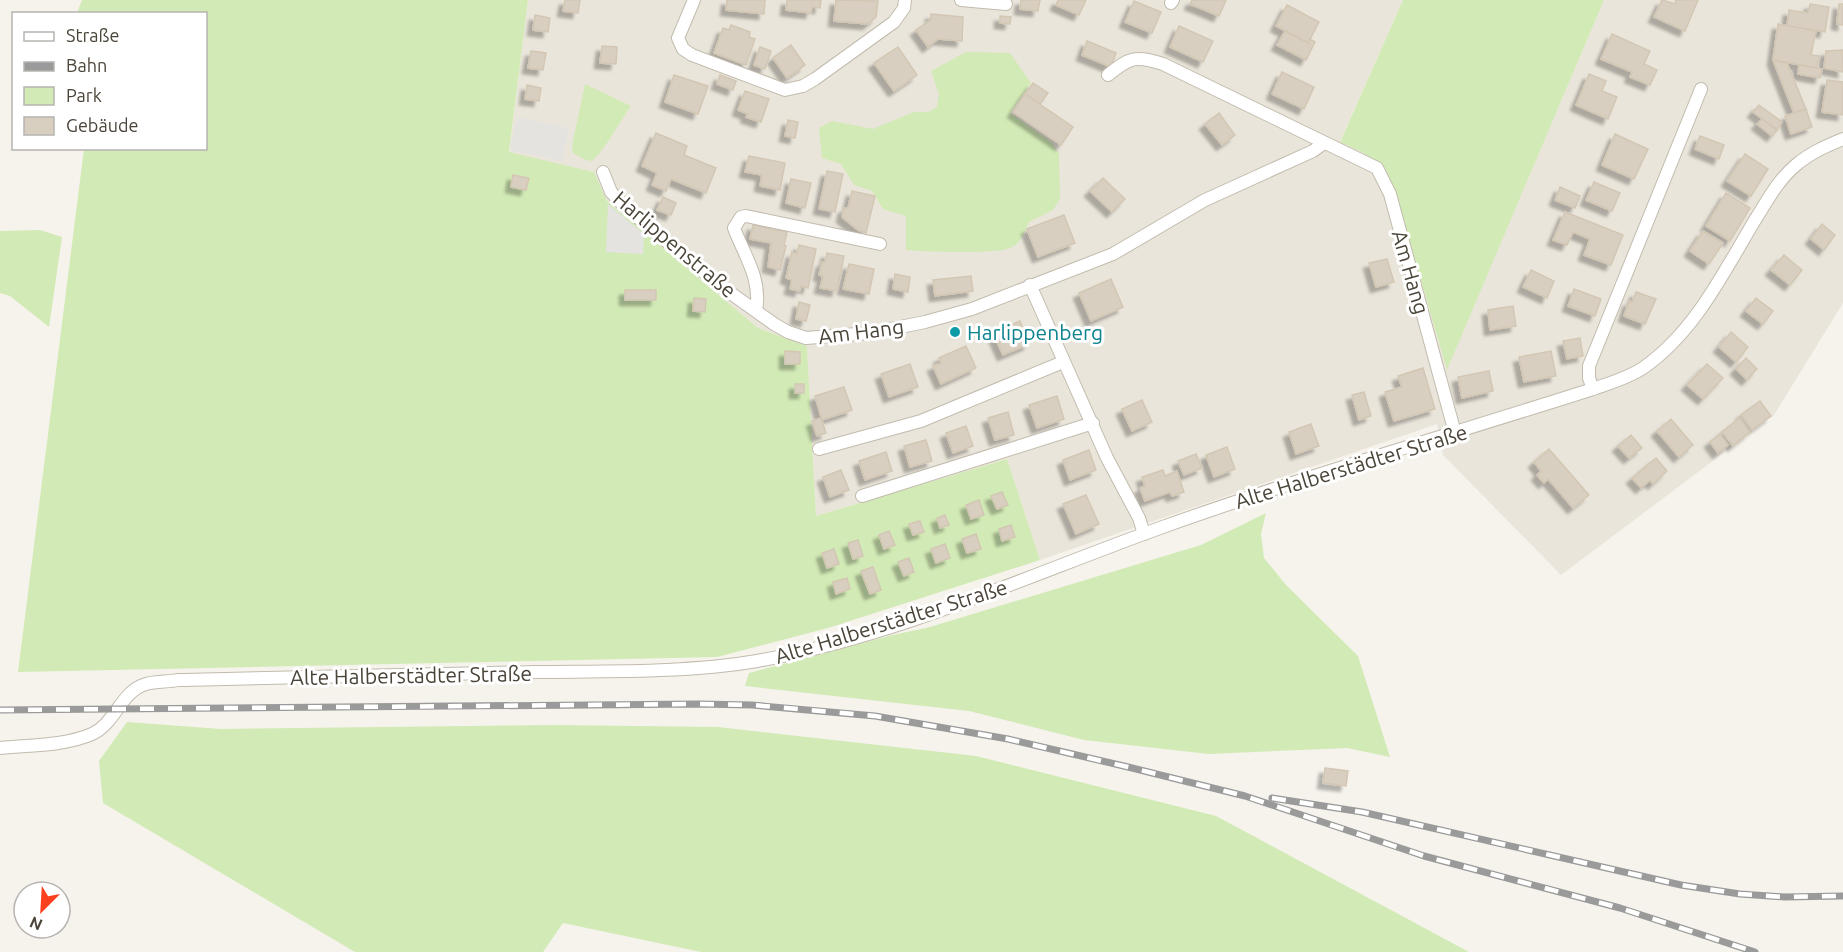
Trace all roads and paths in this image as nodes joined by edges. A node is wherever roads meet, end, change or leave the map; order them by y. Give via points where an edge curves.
1 (694, 0) edge
2 (905, 0) edge
3 (961, 0) edge
4 (1006, 4) dead end
5 (1108, 75) dead end
6 (1701, 89) dead end
7 (1843, 138) edge
8 (1324, 143) junction
9 (603, 172) dead end
10 (880, 244) dead end
11 (1029, 285) junction
12 (756, 310) junction
13 (1063, 362) junction
14 (1593, 389) junction
15 (1093, 423) junction
16 (1455, 433) junction
17 (819, 449) dead end
18 (862, 496) dead end
19 (1144, 534) junction
20 (0, 748) edge

1 - 2 street via 678,38 683,49 785,90 803,87 894,22
3 - 4 street
5 - 8 street, Am Hang via 1125,61 1148,59
6 - 14 street via 1589,366
7 - 14 street, Alte Halberstädter Straße via 1816,150 1776,186 1693,321 1668,348 1642,369
8 - 11 street, Am Hang via 1313,152 1206,200 1113,254
8 - 16 street, Am Hang via 1377,168 1382,176
9 - 12 street, Harlippenstraße via 612,192 625,207 718,284
10 - 12 street via 741,217 734,228 758,290
11 - 12 street, Am Hang via 972,309 870,333 806,338 788,332
11 - 13 street
13 - 15 street
13 - 17 street via 921,421
14 - 16 street, Alte Halberstädter Straße
15 - 18 street
15 - 19 street
16 - 19 street, Alte Halberstädter Straße via 1214,508
19 - 20 street, Alte Halberstädter Straße via 928,615 758,661 613,671 146,684 136,688 93,734 64,742

